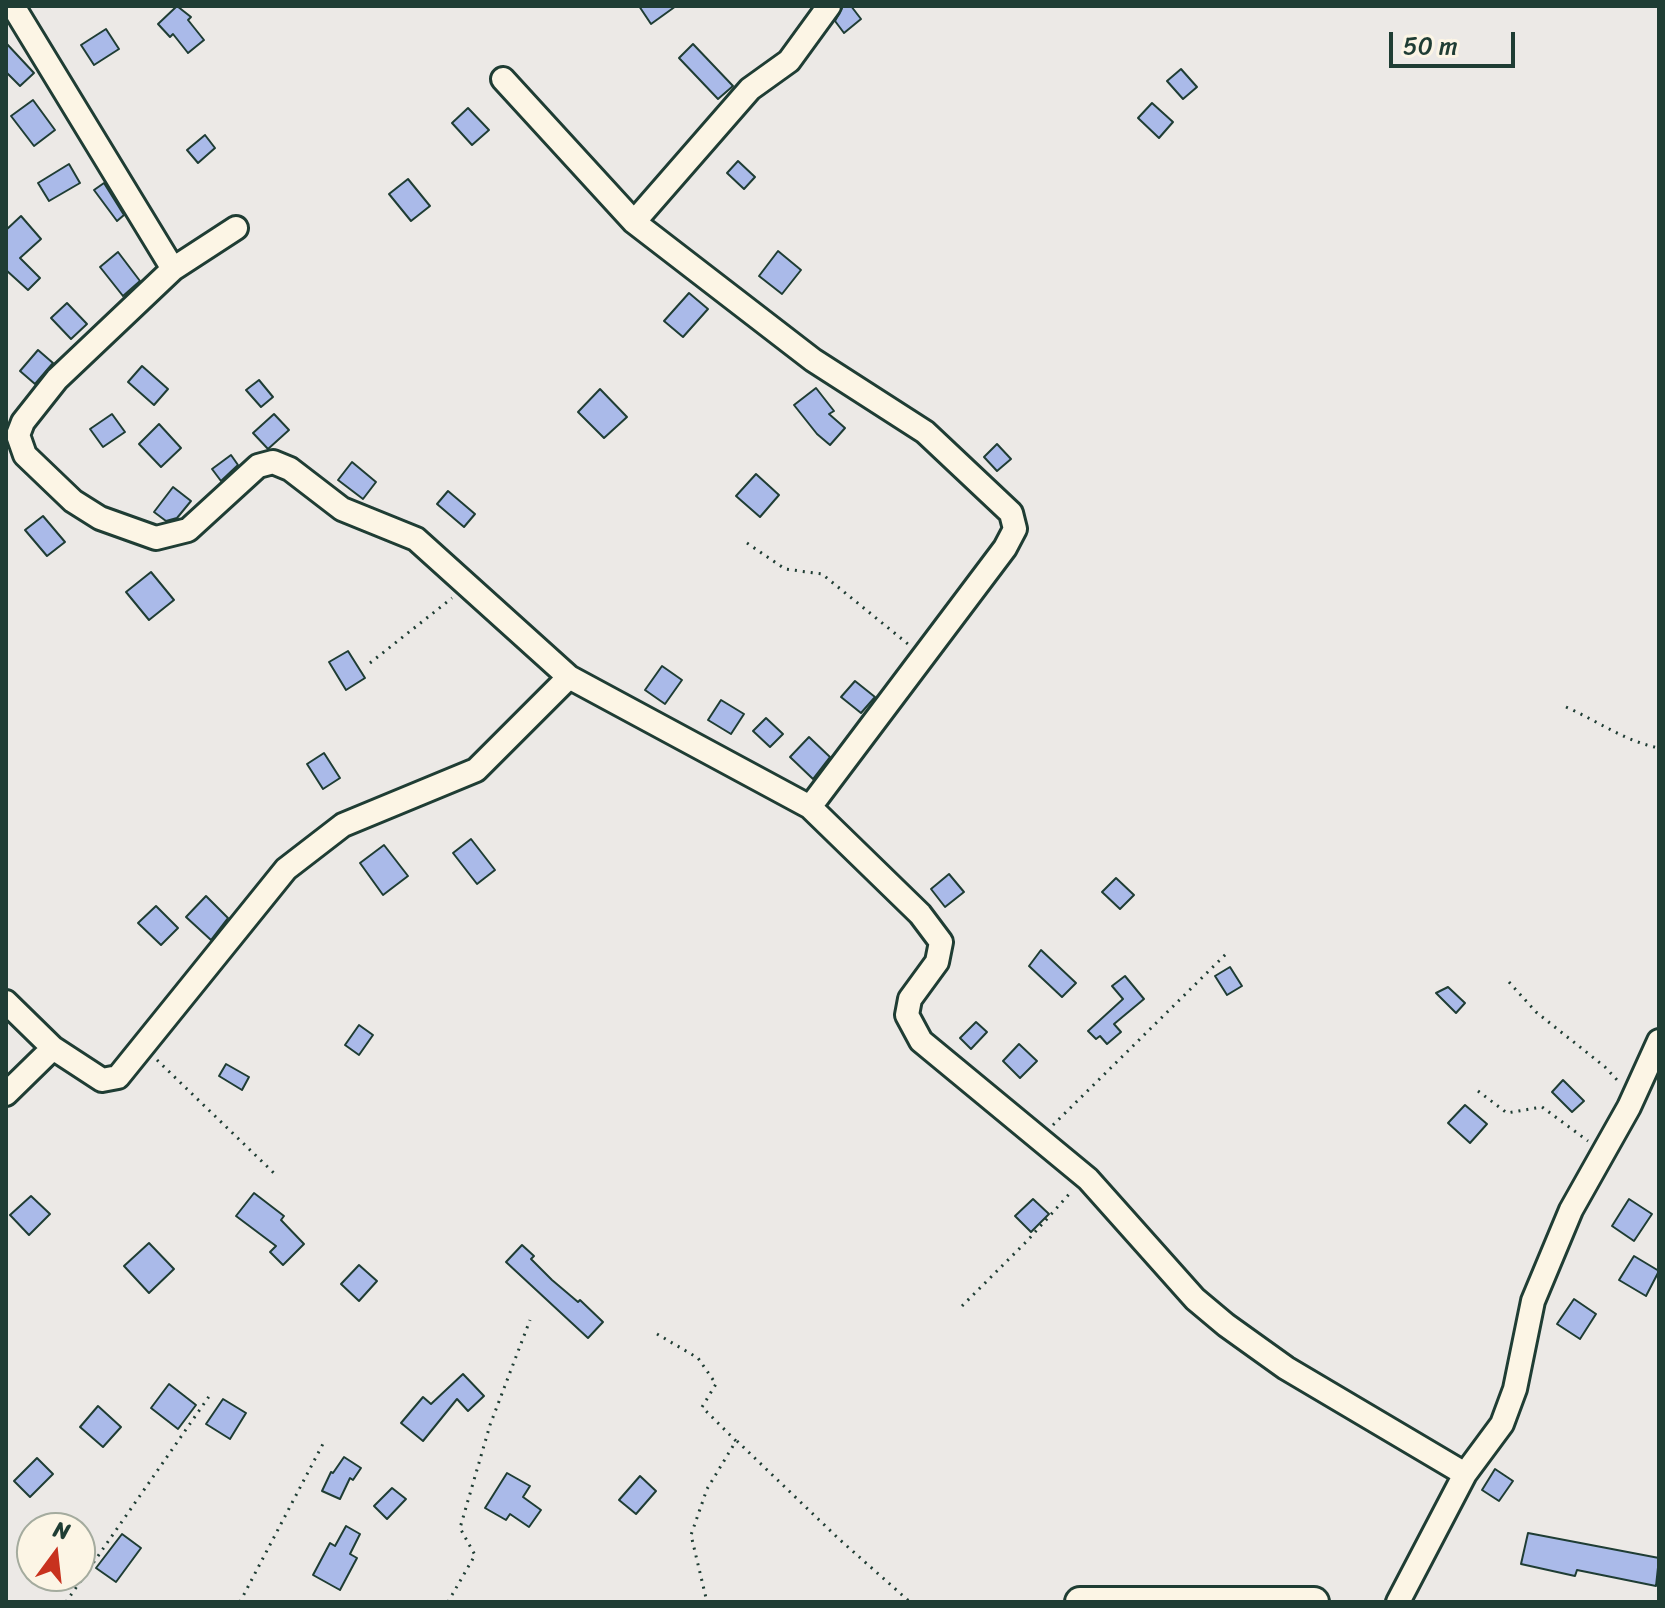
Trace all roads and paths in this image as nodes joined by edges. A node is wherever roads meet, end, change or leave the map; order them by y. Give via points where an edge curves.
1 (13, 6) edge
2 (829, 6) edge
3 (503, 79) dead end
4 (634, 222) junction
5 (236, 228) dead end
6 (173, 269) junction
7 (747, 543) dead end
8 (465, 584) junction
9 (924, 656) junction
10 (370, 663) dead end
11 (569, 677) junction
12 (1566, 707) dead end
13 (1659, 748) edge
14 (810, 807) junction
15 (1228, 952) dead end
16 (1509, 982) dead end
17 (6, 1002) edge
18 (1659, 1041) edge
19 (143, 1046) junction
20 (53, 1048) junction
21 (1478, 1091) dead end
22 (1636, 1092) junction
23 (6, 1094) edge
24 (1039, 1139) junction
25 (1603, 1153) junction
26 (277, 1176) dead end
27 (1085, 1177) junction
28 (962, 1306) dead end
29 (530, 1320) dead end
30 (657, 1334) dead end
31 (210, 1395) dead end
32 (325, 1440) dead end
33 (736, 1441) junction
34 (1465, 1474) junction
35 (66, 1602) edge
36 (240, 1602) edge
37 (448, 1602) edge
38 (707, 1602) edge
39 (910, 1602) edge
40 (1080, 1602) edge
41 (1314, 1602) edge
42 (1398, 1602) edge

1 - 6 street
2 - 4 street via 789,61 750,89
3 - 4 street
4 - 9 street via 813,360 925,432 1011,513 1015,529 1005,548
5 - 6 street
6 - 8 street via 57,379 23,422 18,435 25,455 73,501 100,518 156,538 188,530 258,466 273,462 342,509 416,539
7 - 9 path via 785,569 822,574
8 - 10 path
8 - 11 street
9 - 14 street
11 - 14 street
11 - 19 street via 476,770 343,825 286,869
12 - 13 path via 1612,733
14 - 24 street via 920,914 941,942 937,962 910,999 907,1015 921,1041
15 - 24 path
16 - 22 path via 1536,1012 1623,1087
17 - 20 street
18 - 22 street
19 - 20 street via 118,1077 102,1080
19 - 26 path
20 - 23 street
21 - 25 path via 1507,1113 1542,1107
22 - 25 street
24 - 27 street
25 - 34 street via 1571,1210 1533,1301 1515,1389 1502,1424
27 - 28 path
27 - 34 street via 1195,1299 1226,1325 1286,1368
29 - 37 path via 490,1425 460,1528 475,1555
30 - 33 path via 698,1358 716,1384 702,1407
31 - 35 path
32 - 36 path
33 - 38 path via 707,1489 691,1535
33 - 39 path
34 - 42 street
40 - 41 main road

